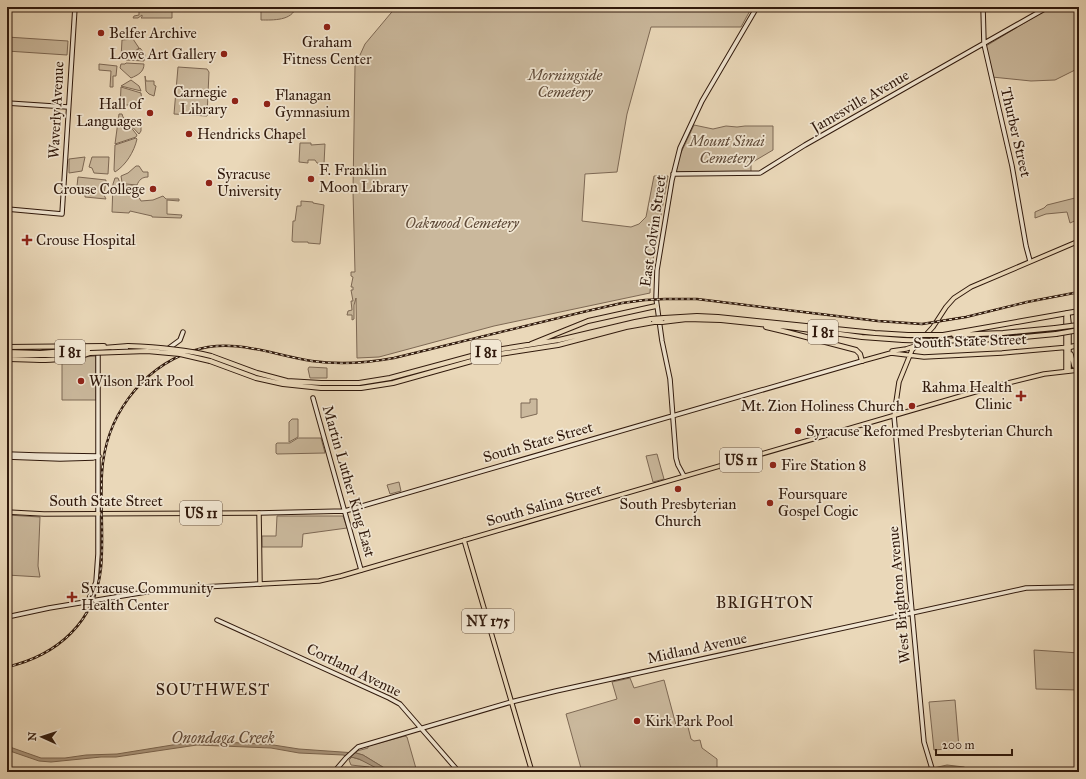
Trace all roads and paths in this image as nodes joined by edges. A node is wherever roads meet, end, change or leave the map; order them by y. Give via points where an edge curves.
1 (75, 7) edge
2 (757, 7) edge
3 (983, 7) edge
4 (1048, 7) edge
5 (984, 44) junction
6 (7, 103) edge
7 (68, 107) junction
8 (673, 174) junction
9 (7, 209) edge
10 (1079, 241) edge
11 (1030, 261) junction
12 (656, 306) junction
13 (1079, 310) edge
14 (1067, 313) junction
15 (663, 320) junction
16 (653, 321) junction
17 (744, 323) junction
18 (1079, 324) edge
19 (1079, 330) edge
20 (183, 332) dead end
21 (943, 335) junction
22 (916, 345) junction
23 (1079, 345) edge
24 (526, 346) junction
25 (1068, 348) junction
26 (98, 350) junction
27 (912, 350) junction
28 (8, 353) edge
29 (887, 353) junction
30 (909, 356) junction
31 (919, 357) junction
32 (210, 359) junction
33 (862, 361) junction
34 (1079, 369) edge
35 (1068, 371) junction
36 (321, 386) junction
37 (313, 398) dead end
38 (673, 415) junction
39 (894, 416) junction
40 (7, 454) edge
41 (99, 456) junction
42 (7, 457) edge
43 (684, 476) junction
44 (345, 511) junction
45 (7, 512) edge
46 (99, 513) junction
47 (259, 513) junction
48 (464, 540) junction
49 (361, 570) junction
50 (260, 584) junction
51 (1079, 587) edge
52 (88, 602) junction
53 (912, 613) junction
54 (7, 617) edge
55 (217, 620) dead end
56 (511, 702) junction
57 (422, 729) junction
58 (334, 772) edge
59 (459, 772) edge
60 (532, 772) edge
61 (933, 772) edge

1 - 7 street, Waverly Avenue
2 - 8 street, East Colvin Street via 702,101 680,148
3 - 5 street, Thurber Street
4 - 5 street, Jamesville Avenue
5 - 8 street, Jamesville Avenue via 760,173
5 - 11 street, Thurber Street via 1012,166
6 - 7 street
7 - 9 street, Waverly Avenue via 62,214
8 - 12 street, East Colvin Street via 657,270
10 - 11 main road
11 - 22 main road via 961,292 949,302 933,327
12 - 24 highway via 588,321
12 - 38 street, East Colvin Street via 670,379
13 - 14 highway
14 - 21 highway
14 - 25 main road
15 - 16 highway, I 81, bridge
15 - 17 highway, I 81 via 708,319
15 - 21 highway, I 81, bridge via 718,316 875,333
16 - 24 highway, I 81 via 635,322
16 - 36 highway, I 81 via 558,345 470,361 393,383 361,388
17 - 19 highway, I 81, bridge via 862,337 935,341 1003,339
17 - 33 highway via 852,348 858,352
18 - 21 highway, I 81, bridge via 1003,333
20 - 26 street via 179,341 167,349
22 - 27 main road
22 - 29 main road
23 - 25 highway
24 - 36 highway, I 81 via 490,351 390,378
25 - 31 main road, South State Street
25 - 34 main road via 1075,368
25 - 35 main road
26 - 28 street via 60,354
26 - 41 street
27 - 30 main road
27 - 31 main road
28 - 32 highway, I 81, bridge via 61,358 90,353 147,351
28 - 32 highway, I 81, bridge via 128,346 188,351
29 - 30 main road, South State Street via 896,352
29 - 33 main road, South State Street
30 - 31 main road, South State Street
30 - 39 main road via 899,382
32 - 36 highway, I 81 via 299,384
33 - 38 street, South State Street
34 - 35 main road, South Salina Street / US 11
35 - 39 main road, South Salina Street / US 11 via 1010,382
37 - 44 street, Martin Luther King East
38 - 43 street, East Colvin Street via 676,459
38 - 44 street, South State Street
39 - 43 main road, South Salina Street / US 11
39 - 53 street, West Brighton Avenue
40 - 41 street
41 - 42 street via 60,459
41 - 46 street
43 - 48 main road, South Salina Street / US 11
44 - 47 street, South State Street
44 - 49 street, Martin Luther King East
45 - 46 main road, South State Street / US 11
46 - 47 main road, South State Street / US 11
46 - 52 street via 96,582
47 - 50 main road
48 - 49 main road, South Salina Street / US 11
48 - 56 main road, NY 175
49 - 50 main road, South Salina Street / US 11 via 319,581
50 - 52 street, South Salina Street via 177,587
51 - 53 street, Midland Avenue via 1026,588
52 - 54 street, South Salina Street
53 - 56 street, Midland Avenue
53 - 61 street, West Brighton Avenue via 924,742
55 - 57 street, Cortland Avenue via 389,698 400,704
56 - 57 street, Midland Avenue
56 - 60 main road, NY 175
57 - 58 street, Midland Avenue via 358,747
57 - 59 street, Cortland Avenue

